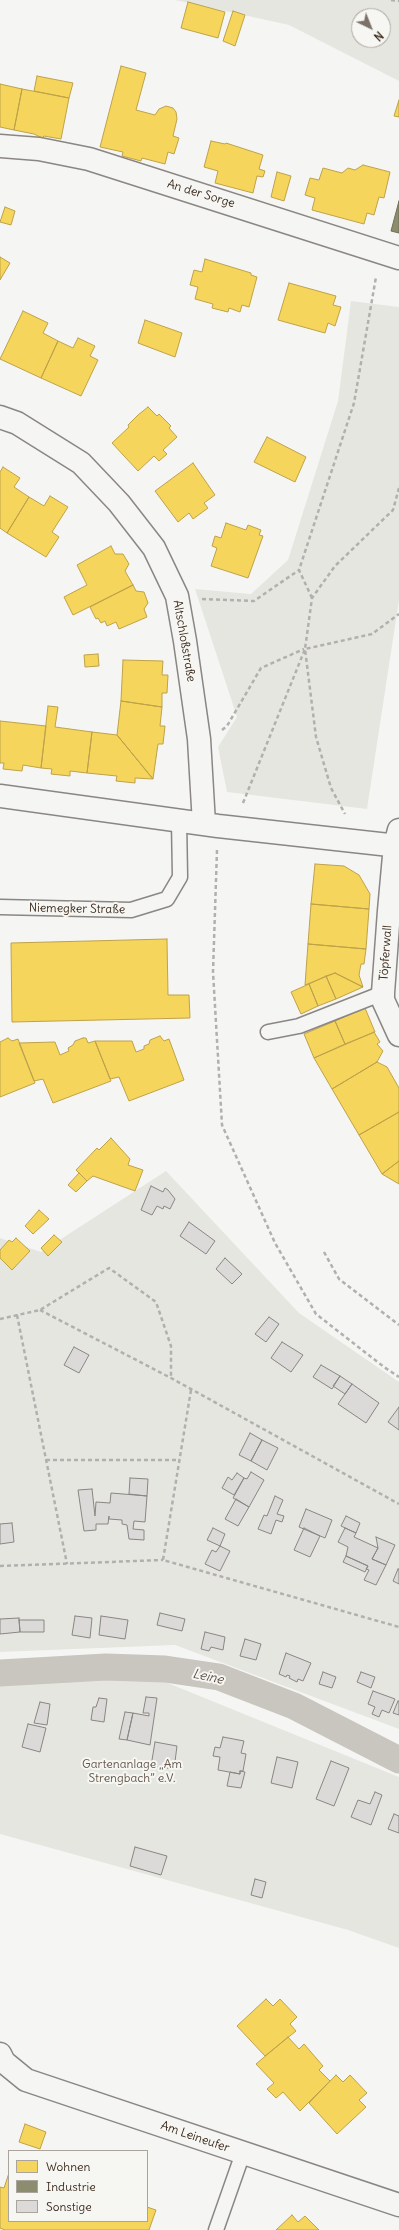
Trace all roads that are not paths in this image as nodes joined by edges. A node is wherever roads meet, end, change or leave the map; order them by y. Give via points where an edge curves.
1 (0, 146) edge
2 (390, 254) edge
3 (0, 417) edge
4 (0, 796) edge
5 (180, 820) junction
6 (211, 825) junction
7 (398, 840) edge
8 (0, 907) edge
9 (383, 993) junction
10 (268, 1032) dead end
11 (399, 1035) edge
12 (0, 2054) edge
13 (243, 2153) junction
14 (399, 2205) edge
15 (216, 2230) edge

1 - 2 street, An der Sorge via 39,149 89,160
3 - 6 street, Altschloßstraße via 18,423 80,463 119,503 154,548 177,596
4 - 5 street
5 - 6 street
5 - 8 lane, Niemegker Straße via 180,877 167,898 131,910
6 - 7 street
7 - 9 street, Töpferwall
9 - 10 lane via 300,1026
9 - 11 street, Töpferwall via 383,1000
12 - 13 street, Am Leineufer via 4,2062 26,2080
13 - 14 street, Am Leineufer
13 - 15 lane

